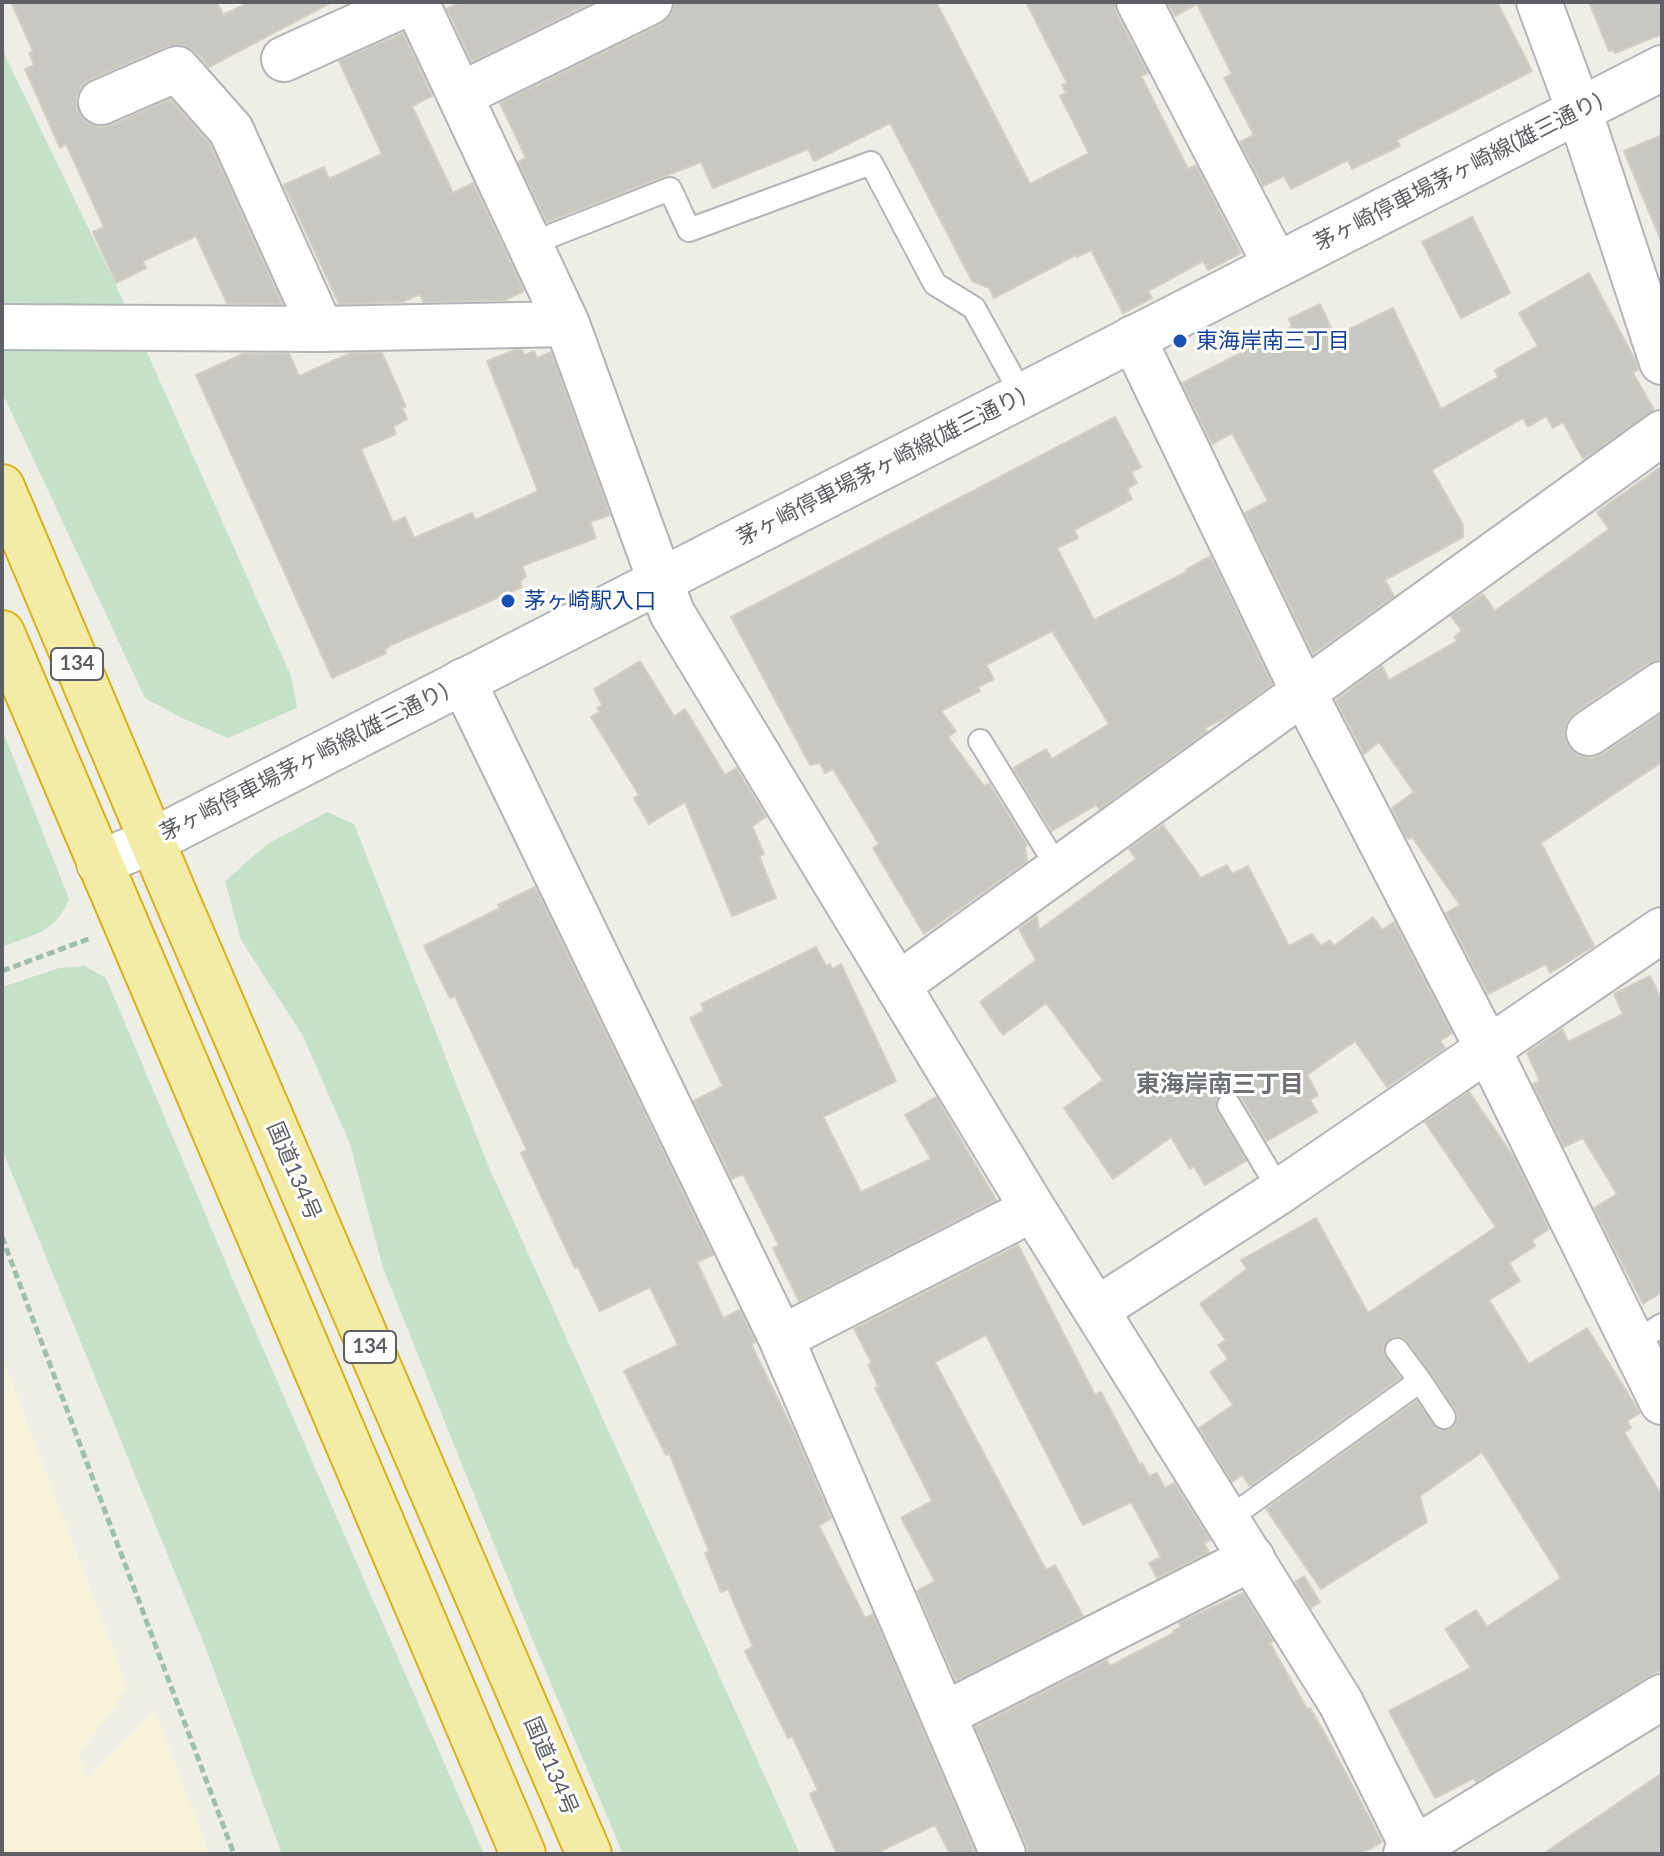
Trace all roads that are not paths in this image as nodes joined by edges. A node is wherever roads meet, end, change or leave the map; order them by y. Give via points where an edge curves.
1 (410, 2) edge
2 (416, 2) edge
3 (650, 2) edge
4 (1139, 2) edge
5 (1539, 2) edge
6 (284, 59) dead end
7 (1662, 68) edge
8 (460, 95) junction
9 (101, 102) dead end
10 (1579, 110) junction
11 (530, 244) junction
12 (1276, 265) junction
13 (567, 324) junction
14 (2, 327) edge
15 (321, 329) junction
16 (1133, 338) junction
17 (1662, 362) edge
18 (1022, 395) junction
19 (1662, 433) edge
20 (2, 487) edge
21 (661, 580) junction
22 (2, 633) edge
23 (463, 681) junction
24 (1662, 684) edge
25 (1303, 691) junction
26 (1589, 733) dead end
27 (980, 741) dead end
28 (152, 841) junction
29 (99, 863) junction
30 (1058, 868) junction
31 (1662, 930) edge
32 (898, 985) junction
33 (1488, 1049) junction
34 (1229, 1105) dead end
35 (1280, 1191) junction
36 (1033, 1209) junction
37 (1096, 1310) junction
38 (1647, 1334) edge
39 (781, 1338) junction
40 (1397, 1350) dead end
41 (1420, 1381) junction
42 (1662, 1402) edge
43 (1444, 1417) dead end
44 (1228, 1519) junction
45 (1252, 1558) junction
46 (1662, 1697) edge
47 (943, 1715) junction
48 (1414, 1852) edge
49 (523, 1854) edge
50 (589, 1854) edge
51 (1003, 1854) edge

1 - 6 street
2 - 8 street
3 - 8 street
4 - 12 street
5 - 10 street
7 - 10 street, 茅ヶ崎停車場茅ヶ崎線(雄三通り)
8 - 11 street
9 - 15 street via 177,69 231,130
10 - 12 street, 茅ヶ崎停車場茅ヶ崎線(雄三通り)
10 - 17 street
11 - 13 street
11 - 18 lane via 670,189 689,230 871,163 935,284 974,308
12 - 16 street, 茅ヶ崎停車場茅ヶ崎線(雄三通り)
13 - 15 street
13 - 21 street
14 - 15 street
16 - 18 street, 茅ヶ崎停車場茅ヶ崎線(雄三通り)
16 - 25 street
18 - 21 street, 茅ヶ崎停車場茅ヶ崎線(雄三通り)
19 - 25 street
20 - 28 highway, 国道134号 / 134
21 - 23 street, 茅ヶ崎停車場茅ヶ崎線(雄三通り)
21 - 32 street via 672,613
22 - 29 highway, 134
23 - 28 street, 茅ヶ崎停車場茅ヶ崎線(雄三通り)
23 - 39 street
24 - 26 street
25 - 30 street
25 - 33 street
27 - 30 lane
28 - 29 street, 茅ヶ崎停車場茅ヶ崎線(雄三通り)
28 - 50 highway, 国道134号 / 134
29 - 49 highway, 134
30 - 32 street
31 - 33 street
32 - 36 street
33 - 35 street
33 - 38 street
34 - 35 lane
35 - 37 street
36 - 37 street
36 - 39 street
37 - 44 street
38 - 42 street
39 - 47 street
40 - 41 lane
41 - 43 lane
41 - 44 lane
44 - 45 street
45 - 47 street
45 - 48 street via 1341,1703
46 - 48 street
47 - 51 street

